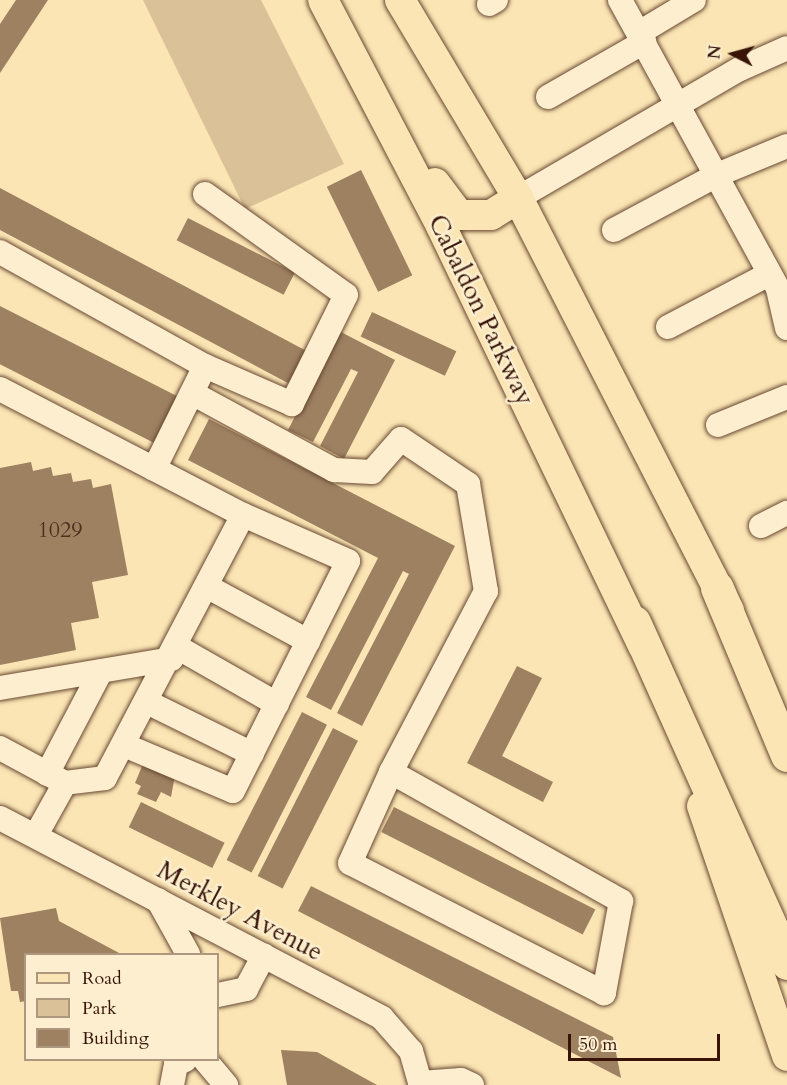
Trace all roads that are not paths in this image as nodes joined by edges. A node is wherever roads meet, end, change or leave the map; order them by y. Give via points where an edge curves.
1 (322, 0) edge
2 (400, 0) edge
3 (620, 0) edge
4 (694, 0) edge
5 (641, 37) junction
6 (787, 48) edge
7 (365, 81) junction
8 (548, 97) dead end
9 (680, 106) junction
10 (787, 146) edge
11 (717, 174) junction
12 (205, 195) dead end
13 (518, 198) junction
14 (614, 230) dead end
15 (0, 252) edge
16 (769, 274) junction
17 (668, 327) dead end
18 (787, 328) edge
19 (206, 366) junction
20 (0, 389) edge
21 (192, 393) junction
22 (787, 398) edge
23 (718, 425) dead end
24 (154, 469) junction
25 (787, 513) edge
26 (243, 515) junction
27 (761, 526) dead end
28 (208, 587) junction
29 (717, 588) junction
30 (634, 622) junction
31 (308, 641) junction
32 (175, 653) junction
33 (101, 671) junction
34 (0, 688) edge
35 (147, 702) junction
36 (277, 704) junction
37 (787, 715) edge
38 (124, 745) junction
39 (0, 748) edge
40 (252, 754) junction
41 (787, 754) edge
42 (391, 771) junction
43 (56, 778) junction
44 (0, 818) edge
45 (36, 835) junction
46 (158, 900) junction
47 (187, 953) edge
48 (264, 955) junction
49 (787, 963) edge
50 (219, 995) edge
51 (787, 1056) edge
52 (181, 1061) edge
53 (207, 1061) edge
54 (420, 1084) edge
55 (172, 1085) edge
56 (226, 1085) edge
57 (472, 1085) edge

1 - 7 main road, Cabaldon Parkway
2 - 13 main road
3 - 5 street
4 - 5 street
5 - 8 street
5 - 9 street
6 - 9 street
7 - 13 main road via 399,111 454,211 476,218 492,215
7 - 30 main road, Cabaldon Parkway
9 - 11 street
9 - 13 street
10 - 11 street
11 - 14 street
11 - 16 street
12 - 19 street via 346,296 292,404
13 - 29 main road
15 - 19 street
16 - 17 street
16 - 18 street
19 - 21 street
20 - 24 street
21 - 24 street
21 - 42 street via 334,470 372,472 401,439 468,484 486,591
22 - 23 street
24 - 26 street
25 - 27 street
26 - 28 street
26 - 31 street via 348,561
28 - 31 street
28 - 32 street
29 - 37 main road
29 - 41 highway
30 - 49 highway
30 - 51 main road, Cabaldon Parkway
31 - 36 street
32 - 33 street
32 - 35 street
32 - 36 street
33 - 34 street
33 - 43 street
35 - 38 street
35 - 40 street
36 - 40 street
38 - 40 street via 233,791
38 - 43 street via 105,778
39 - 43 street
42 - 42 street via 350,863 604,993 621,901
43 - 45 street
44 - 45 street, Merkley Avenue
45 - 46 street, Merkley Avenue
46 - 47 street
46 - 48 street, Merkley Avenue
48 - 50 street via 246,989
48 - 54 street, Merkley Avenue via 394,1026 411,1051
52 - 55 street via 176,1064
53 - 56 street
54 - 57 street via 461,1080

